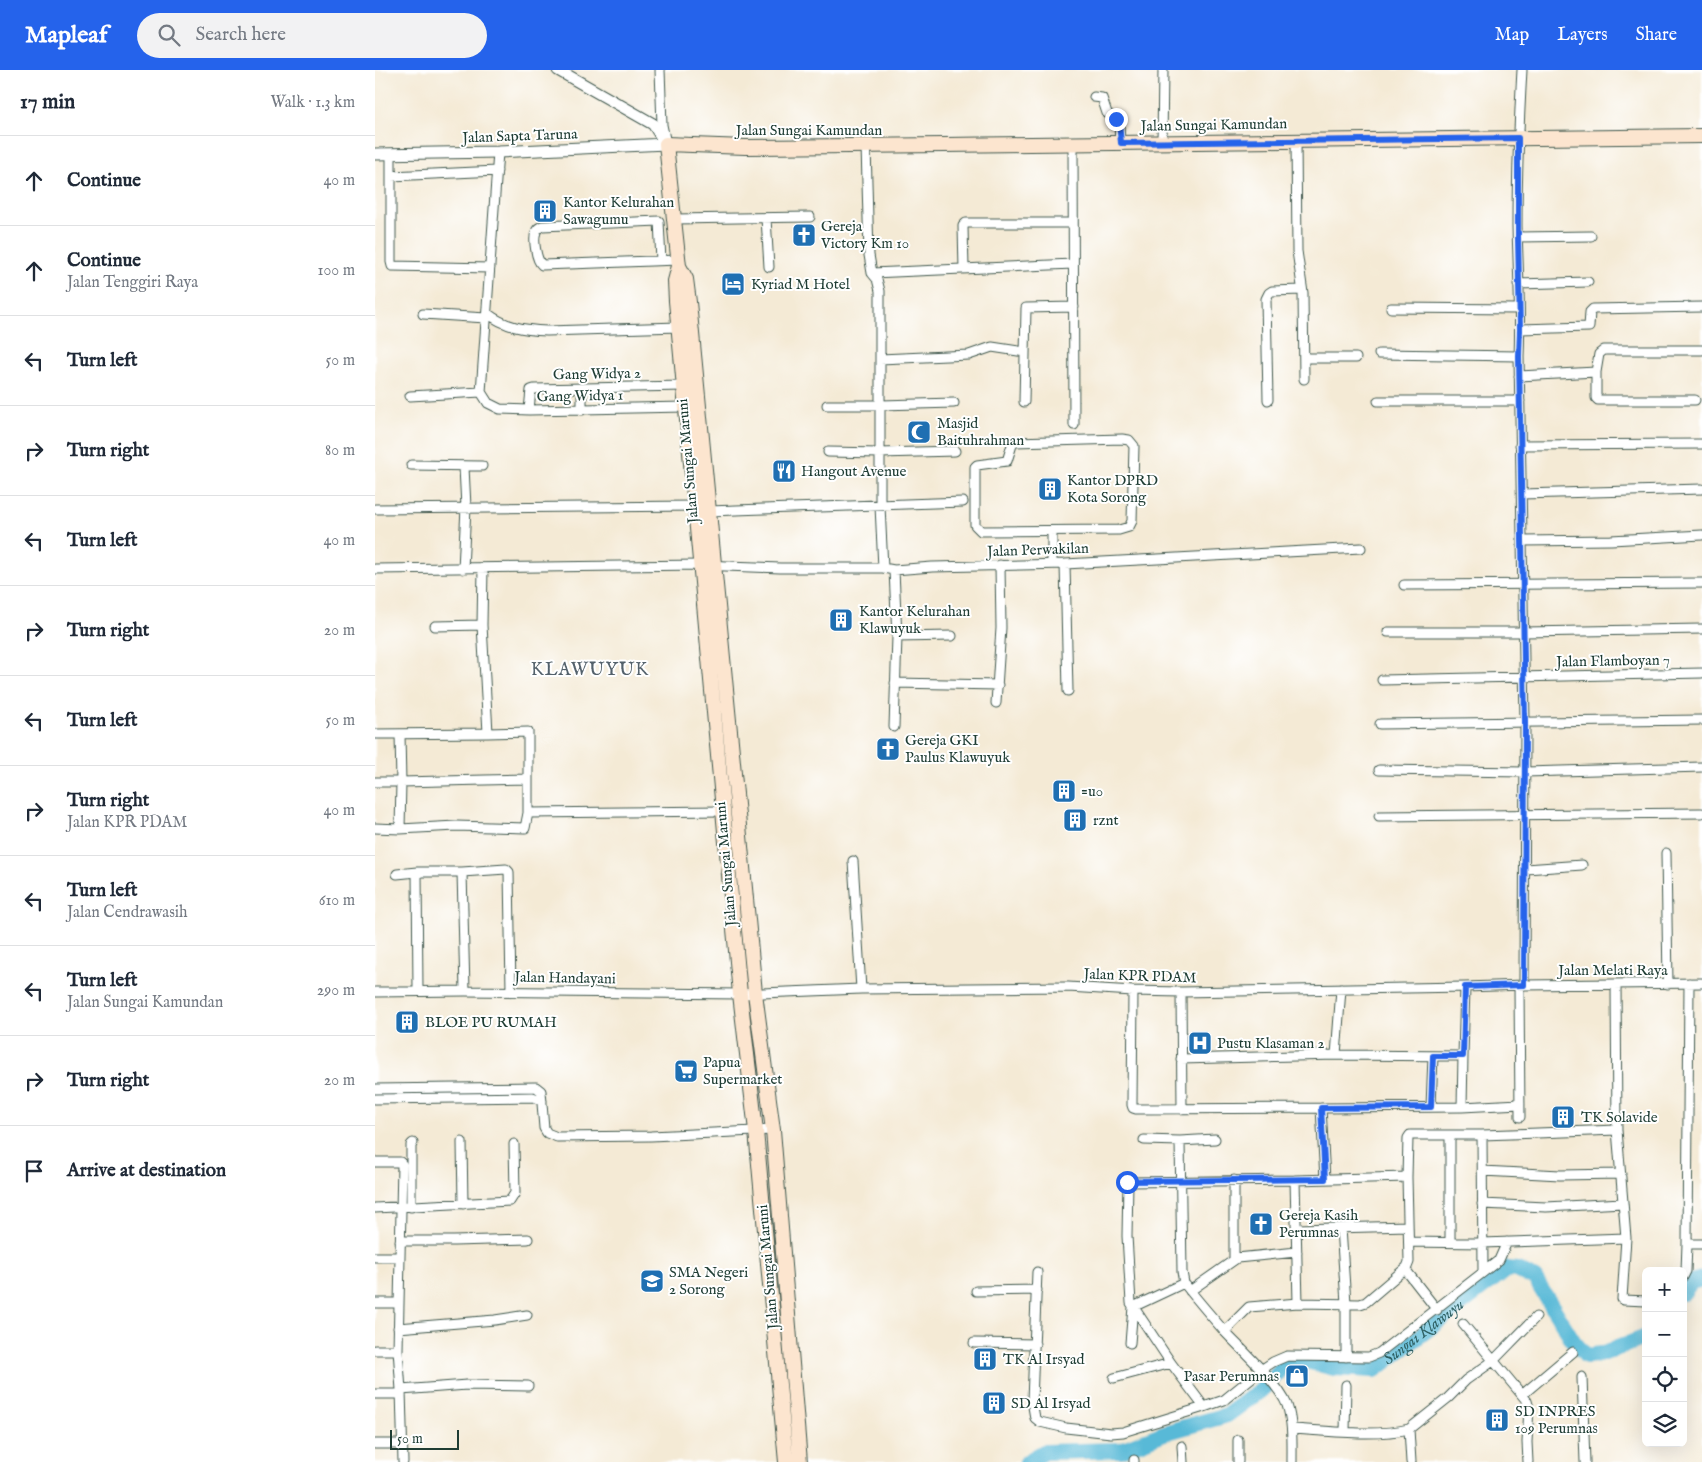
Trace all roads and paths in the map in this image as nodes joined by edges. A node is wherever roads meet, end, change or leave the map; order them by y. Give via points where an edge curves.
1 (558, 70) edge
2 (660, 70) edge
3 (664, 70) edge
4 (1163, 70) edge
5 (1522, 70) edge
6 (1094, 97) dead end
7 (1702, 136) edge
8 (1518, 138) junction
9 (1296, 140) junction
10 (1162, 142) junction
11 (1121, 143) junction
12 (666, 144) junction
13 (1073, 144) junction
14 (866, 146) junction
15 (498, 152) junction
16 (375, 154) edge
17 (391, 155) junction
18 (497, 172) junction
19 (391, 176) junction
20 (810, 217) dead end
21 (767, 218) junction
22 (675, 219) junction
23 (1073, 223) junction
24 (1591, 236) dead end
25 (1518, 237) junction
26 (661, 261) junction
27 (679, 263) junction
28 (1073, 264) junction
29 (769, 267) dead end
30 (490, 268) junction
31 (964, 269) junction
32 (872, 273) junction
33 (1588, 282) dead end
34 (1518, 284) junction
35 (1301, 290) junction
36 (1074, 307) junction
37 (1702, 307) edge
38 (1391, 308) dead end
39 (1519, 309) junction
40 (423, 314) dead end
41 (486, 315) junction
42 (679, 327) junction
43 (1520, 329) junction
44 (1702, 350) edge
45 (1025, 352) junction
46 (1379, 354) dead end
47 (1519, 356) junction
48 (1304, 358) junction
49 (1356, 358) dead end
50 (880, 359) junction
51 (1597, 372) junction
52 (1519, 376) junction
53 (1305, 379) dead end
54 (684, 386) junction
55 (582, 389) junction
56 (481, 392) junction
57 (410, 396) dead end
58 (1268, 400) dead end
59 (1695, 400) dead end
60 (1520, 401) junction
61 (954, 402) dead end
62 (1024, 402) dead end
63 (1378, 402) dead end
64 (827, 405) dead end
65 (881, 405) junction
66 (686, 407) junction
67 (529, 410) junction
68 (582, 410) junction
69 (1074, 425) dead end
70 (1702, 444) edge
71 (1520, 445) junction
72 (955, 451) dead end
73 (829, 452) dead end
74 (879, 453) junction
75 (411, 465) dead end
76 (482, 466) dead end
77 (464, 467) junction
78 (1702, 489) edge
79 (1522, 494) junction
80 (963, 502) dead end
81 (695, 506) junction
82 (880, 506) junction
83 (466, 507) junction
84 (375, 509) edge
85 (709, 511) junction
86 (1052, 531) junction
87 (1702, 535) edge
88 (1523, 541) junction
89 (1361, 548) dead end
90 (1052, 564) junction
91 (1065, 564) junction
92 (700, 565) junction
93 (1000, 565) junction
94 (714, 566) junction
95 (483, 568) junction
96 (883, 568) junction
97 (375, 569) edge
98 (463, 569) junction
99 (894, 570) junction
100 (1702, 583) edge
101 (1404, 585) dead end
102 (1523, 585) junction
103 (482, 625) junction
104 (435, 626) dead end
105 (1702, 628) edge
106 (1388, 632) dead end
107 (1524, 632) junction
108 (952, 636) dead end
109 (897, 637) junction
110 (1702, 673) edge
111 (1523, 676) junction
112 (1382, 680) dead end
113 (895, 684) junction
114 (998, 685) junction
115 (1068, 691) dead end
116 (996, 703) dead end
117 (1702, 720) edge
118 (1525, 722) junction
119 (1380, 724) dead end
120 (894, 727) dead end
121 (488, 733) junction
122 (375, 734) edge
123 (400, 734) junction
124 (1702, 767) edge
125 (1379, 770) dead end
126 (1525, 772) junction
127 (528, 779) junction
128 (375, 782) edge
129 (401, 782) junction
130 (723, 811) junction
131 (1702, 813) edge
132 (528, 814) junction
133 (1525, 815) junction
134 (1379, 816) dead end
135 (375, 828) edge
136 (400, 828) junction
137 (1666, 853) dead end
138 (853, 861) dead end
139 (1582, 865) dead end
140 (1525, 869) junction
141 (417, 872) junction
142 (462, 872) junction
143 (397, 874) dead end
144 (1689, 983) junction
145 (1702, 983) edge
146 (1616, 984) junction
147 (1668, 984) junction
148 (1521, 985) junction
149 (1465, 987) junction
150 (861, 989) junction
151 (1341, 989) junction
152 (418, 991) junction
153 (465, 991) junction
154 (511, 991) junction
155 (1133, 991) junction
156 (375, 992) edge
157 (1181, 992) junction
158 (755, 993) junction
159 (740, 994) junction
160 (1336, 1055) junction
161 (1433, 1056) junction
162 (1463, 1056) junction
163 (1181, 1059) junction
164 (375, 1089) edge
165 (375, 1099) edge
166 (542, 1101) junction
167 (1520, 1104) junction
168 (1431, 1107) junction
169 (1462, 1107) junction
170 (1321, 1108) junction
171 (1182, 1109) junction
172 (1520, 1117) dead end
173 (773, 1130) junction
174 (1617, 1130) junction
175 (756, 1131) junction
176 (1450, 1135) junction
177 (1482, 1135) junction
178 (1215, 1139) dead end
179 (1144, 1140) dead end
180 (1180, 1141) junction
181 (462, 1142) dead end
182 (413, 1143) dead end
183 (514, 1144) dead end
184 (375, 1162) edge
185 (1482, 1171) junction
186 (1621, 1174) junction
187 (1407, 1177) junction
188 (1325, 1179) junction
189 (1181, 1180) junction
190 (1234, 1180) junction
191 (1295, 1180) junction
192 (1623, 1203) junction
193 (463, 1204) junction
194 (1482, 1204) junction
195 (411, 1207) junction
196 (375, 1208) edge
197 (400, 1208) junction
198 (1408, 1226) junction
199 (1341, 1228) junction
200 (1297, 1229) junction
201 (1626, 1238) junction
202 (528, 1239) dead end
203 (400, 1241) junction
204 (1409, 1242) junction
205 (1450, 1242) junction
206 (1507, 1242) junction
207 (1483, 1243) junction
208 (1687, 1244) junction
209 (1702, 1244) edge
210 (1297, 1252) junction
211 (375, 1257) edge
212 (399, 1257) junction
213 (1234, 1259) junction
214 (1686, 1267) edge
215 (1405, 1269) junction
216 (1037, 1272) dead end
217 (1483, 1272) junction
218 (1184, 1283) junction
219 (1037, 1290) junction
220 (976, 1291) dead end
221 (1190, 1291) junction
222 (1642, 1301) edge
223 (375, 1303) edge
224 (399, 1303) junction
225 (1298, 1303) junction
226 (1346, 1304) junction
227 (1133, 1307) junction
228 (1437, 1310) junction
229 (527, 1316) dead end
230 (1536, 1317) dead end
231 (1463, 1324) dead end
232 (399, 1328) junction
233 (1225, 1331) junction
234 (974, 1343) dead end
235 (1130, 1343) dead end
236 (1035, 1344) junction
237 (375, 1350) edge
238 (398, 1350) junction
239 (1573, 1352) dead end
240 (1346, 1357) junction
241 (1493, 1361) junction
242 (1171, 1363) junction
243 (1262, 1371) junction
244 (1582, 1377) dead end
245 (1114, 1378) dead end
246 (1346, 1385) dead end
247 (527, 1386) dead end
248 (401, 1392) junction
249 (375, 1394) edge
250 (1522, 1395) junction
251 (1203, 1407) junction
252 (1409, 1429) junction
253 (1292, 1430) junction
254 (1345, 1432) junction
255 (1238, 1440) dead end
256 (375, 1444) edge
257 (402, 1444) junction
258 (1182, 1446) dead end
259 (403, 1462) edge
260 (786, 1462) edge
261 (800, 1462) edge
262 (1183, 1462) edge
263 (1238, 1462) edge
264 (1292, 1462) edge
265 (1411, 1462) edge
266 (1528, 1462) edge
267 (1585, 1462) edge

1 - 12 street via 653,124
2 - 3 street
2 - 12 street, Jalan Sungai Maruni
4 - 10 street
5 - 8 street
6 - 11 street via 1102,98 1107,113 1119,122
7 - 8 main road, Jalan Sungai Kamundan
8 - 9 main road, Jalan Sungai Kamundan
8 - 25 street
9 - 10 main road, Jalan Sungai Kamundan
9 - 35 street via 1297,251
10 - 11 main road, Jalan Sungai Kamundan
11 - 13 main road, Jalan Sungai Kamundan
12 - 14 main road, Jalan Sungai Kamundan
12 - 15 street, Jalan Sapta Taruna
12 - 22 main road, Jalan Sungai Maruni
13 - 14 main road, Jalan Sungai Kamundan
13 - 23 street
14 - 32 street
15 - 17 street, Jalan Sapta Taruna
15 - 18 street
16 - 17 street, Jalan Sapta Taruna
17 - 19 street
18 - 19 street
18 - 30 street
19 - 30 street via 392,266
20 - 21 street
21 - 22 street
21 - 29 street
22 - 27 main road, Jalan Sungai Maruni
23 - 28 street
23 - 31 street via 966,223 963,226
24 - 25 street
25 - 34 street
26 - 26 street via 659,222 542,226 535,234 537,258 542,265
26 - 27 street
27 - 42 main road, Jalan Sungai Maruni via 675,281
27 - 85 main road, Jalan Sungai Maruni via 686,279 689,302
28 - 31 street
28 - 36 street
30 - 41 street
31 - 32 street
32 - 50 street via 880,291
33 - 34 street
34 - 39 street
35 - 48 street
35 - 58 street via 1273,291 1266,299
36 - 45 street via 1027,308
36 - 69 street
37 - 43 street via 1593,309 1589,327
38 - 39 street
39 - 43 street
40 - 41 street
41 - 42 street via 527,330
41 - 56 street
42 - 54 main road, Jalan Sungai Maruni
43 - 47 street
44 - 51 street via 1603,350 1599,354
45 - 50 street via 992,347 969,355
45 - 62 street
46 - 47 street
47 - 52 street
48 - 49 street
48 - 53 street
50 - 65 street
51 - 52 street
51 - 59 street via 1598,400
52 - 60 street
54 - 55 street, Gang Widya 2
54 - 66 main road, Jalan Sungai Maruni
55 - 67 street, Gang Widya 2 via 532,390
55 - 68 street
56 - 57 street
56 - 67 street, Gang Widya 1 via 496,407
60 - 63 street
60 - 71 street
61 - 65 street
64 - 65 street
65 - 74 street
66 - 68 street, Gang Widya 1
66 - 81 main road, Jalan Sungai Maruni
67 - 68 street, Gang Widya 1
70 - 71 street
71 - 79 street
72 - 74 street
73 - 74 street
74 - 82 street
75 - 77 street
76 - 77 street
77 - 83 street
78 - 79 street
79 - 88 street
80 - 82 street
81 - 83 street
81 - 92 main road, Jalan Sungai Maruni
82 - 85 street
82 - 96 street
83 - 84 street
83 - 98 street
85 - 94 main road, Jalan Sungai Maruni
86 - 86 street via 979,530 974,522 975,467 1007,462 1012,445 1017,441 1122,439 1131,442 1134,452 1132,521 1129,527
86 - 90 street
87 - 88 street
88 - 102 street
89 - 91 street, Jalan Perwakilan
90 - 91 street, Jalan Perwakilan
90 - 93 street, Jalan Perwakilan
91 - 115 street
92 - 94 street, Jalan Perwakilan
92 - 95 street, Jalan Perwakilan
92 - 130 main road, Jalan Sungai Maruni
93 - 99 street, Jalan Perwakilan
93 - 114 street
94 - 96 street, Jalan Perwakilan
94 - 158 main road, Jalan Sungai Maruni
95 - 98 street, Jalan Perwakilan
95 - 103 street
96 - 99 street, Jalan Perwakilan
97 - 98 street, Jalan Perwakilan
99 - 109 street
100 - 102 street
101 - 102 street
102 - 107 street
103 - 104 street
103 - 121 street
105 - 107 street
106 - 107 street
107 - 111 street
108 - 109 street
109 - 113 street
110 - 111 street, Jalan Flamboyan 7
111 - 112 street, Jalan Flamboyan 7
111 - 118 street
113 - 114 street
113 - 120 street
114 - 116 street
117 - 118 street
118 - 119 street
118 - 126 street
121 - 123 street
121 - 127 street via 527,732
122 - 123 street
123 - 129 street
124 - 126 street
125 - 126 street
126 - 133 street
127 - 129 street
127 - 132 street
128 - 129 street
129 - 136 street
130 - 132 street
130 - 159 main road, Jalan Sungai Maruni
131 - 133 street
132 - 136 street via 527,825 523,828
133 - 134 street
133 - 140 street
135 - 136 street
137 - 147 street
138 - 150 street
139 - 140 street
140 - 148 street
141 - 142 street
141 - 143 street
141 - 152 street
142 - 153 street
142 - 154 street via 509,872
144 - 145 street, Jalan Melati Raya
144 - 147 street, Jalan Melati Raya
144 - 208 street
146 - 147 street, Jalan Melati Raya
146 - 148 street, Jalan Melati Raya
146 - 174 street
148 - 149 street, Jalan KPR PDAM
148 - 167 street
149 - 151 street, Jalan KPR PDAM
149 - 162 street
150 - 155 street, Jalan KPR PDAM via 1068,987
150 - 158 street, Jalan KPR PDAM
151 - 157 street, Jalan KPR PDAM
151 - 160 street
152 - 153 street, Jalan Handayani
152 - 156 street, Jalan Handayani
153 - 154 street, Jalan Handayani
154 - 159 street, Jalan Handayani
155 - 157 street, Jalan KPR PDAM
155 - 171 street via 1133,1108
157 - 163 street
158 - 159 street, Jalan Handayani
158 - 173 main road, Jalan Sungai Maruni
159 - 175 main road, Jalan Sungai Maruni
160 - 161 street
160 - 163 street
161 - 162 street
161 - 168 street
162 - 169 street
163 - 171 street
164 - 166 street via 533,1086 541,1091
165 - 166 street via 533,1097
166 - 175 street via 544,1128 557,1137
167 - 169 street
167 - 172 street
168 - 169 street
168 - 170 street
170 - 171 street
170 - 188 street
173 - 175 street
173 - 261 main road, Jalan Sungai Maruni
174 - 177 street
174 - 186 street
175 - 260 main road, Jalan Sungai Maruni
176 - 177 street
176 - 187 street via 1409,1135
176 - 205 street
177 - 185 street
178 - 180 street
179 - 180 street
180 - 189 street
181 - 193 street
182 - 195 street
183 - 193 street via 515,1188 512,1199
184 - 197 street via 401,1162
185 - 186 street via 1560,1176
185 - 194 street
186 - 192 street
187 - 188 street
187 - 198 street
188 - 191 street
189 - 190 street
189 - 218 street
189 - 227 street via 1127,1182 1130,1299
190 - 191 street
190 - 213 street
191 - 200 street
192 - 194 street via 1546,1207
192 - 201 street
193 - 195 street
194 - 207 street
195 - 197 street
196 - 197 street
197 - 203 street
198 - 199 street
198 - 204 street
199 - 200 street
199 - 226 street
200 - 210 street
201 - 206 street
201 - 222 street via 1622,1300
202 - 203 street
203 - 212 street
204 - 205 street
204 - 215 street via 1409,1262
205 - 207 street
206 - 207 street
206 - 217 street via 1501,1257
207 - 217 street
208 - 209 street
208 - 214 street
210 - 213 street
210 - 225 street
211 - 212 street
212 - 224 street
213 - 221 street
215 - 226 street via 1371,1299 1360,1304
215 - 228 street
216 - 219 street
217 - 228 street
218 - 221 street
218 - 227 street
219 - 220 street
219 - 236 street
221 - 233 street
223 - 224 street
224 - 232 street
225 - 226 street
225 - 233 street via 1249,1307
226 - 240 street
227 - 235 street
227 - 242 street
228 - 240 street via 1379,1353 1369,1357
229 - 232 street
230 - 241 street
231 - 241 street
232 - 238 street
233 - 243 street
234 - 236 street
236 - 251 street via 1032,1401 1035,1418 1040,1422 1076,1430 1119,1432
237 - 238 street
238 - 248 street
239 - 250 street
240 - 243 street via 1287,1356
241 - 250 street
241 - 252 street
242 - 245 street
242 - 251 street
243 - 251 street via 1229,1397
243 - 253 street via 1282,1397
244 - 267 street
246 - 254 street
247 - 248 street via 459,1385
248 - 249 street
248 - 257 street
250 - 266 street via 1529,1408
252 - 254 street
252 - 265 street
253 - 254 street
253 - 264 street
255 - 263 street
256 - 257 street
257 - 259 street
258 - 262 street

